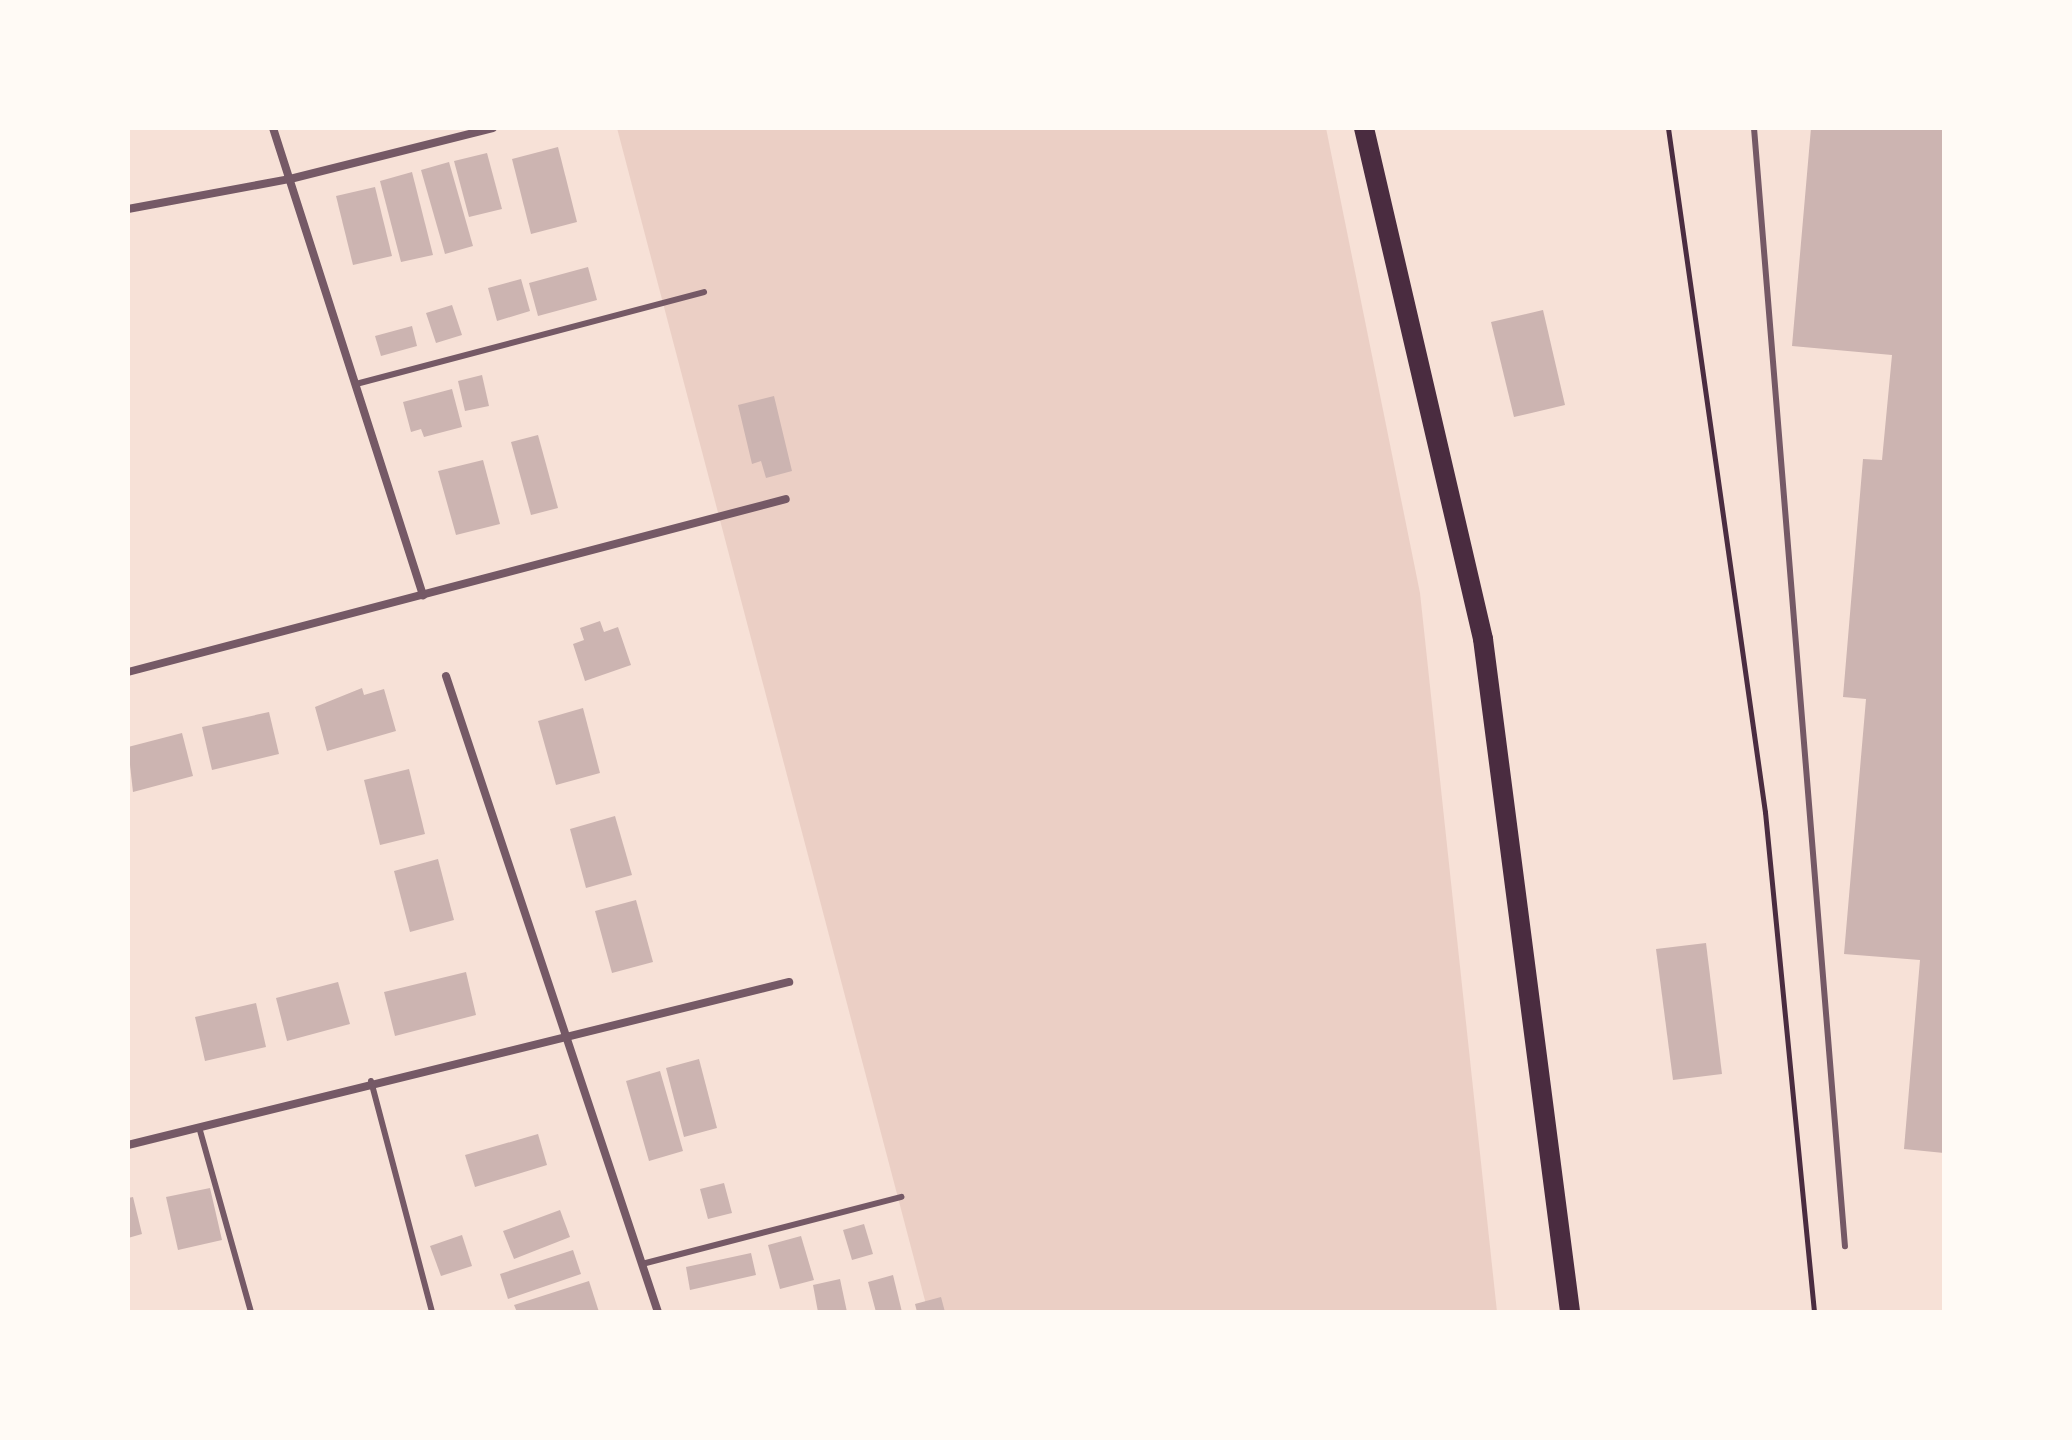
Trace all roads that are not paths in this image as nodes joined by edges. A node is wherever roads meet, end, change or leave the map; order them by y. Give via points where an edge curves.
1 (273, 128) edge
2 (493, 128) edge
3 (1364, 128) edge
4 (1754, 128) edge
5 (290, 179) junction
6 (128, 209) edge
7 (704, 292) dead end
8 (356, 384) junction
9 (786, 499) dead end
10 (423, 596) junction
11 (128, 672) edge
12 (446, 676) dead end
13 (789, 982) dead end
14 (567, 1038) junction
15 (371, 1081) junction
16 (199, 1126) junction
17 (128, 1145) edge
18 (901, 1197) dead end
19 (1845, 1246) dead end
20 (642, 1264) junction
21 (251, 1312) edge
22 (432, 1312) edge
23 (658, 1312) edge
24 (1570, 1312) edge

1 - 5 street
2 - 5 street
3 - 24 main road via 1483,639
4 - 19 lane
5 - 6 street
5 - 8 street
7 - 8 lane
8 - 10 street
9 - 10 street
10 - 11 street
12 - 14 street
13 - 14 street
14 - 15 street
14 - 20 street
15 - 16 street
15 - 22 lane
16 - 17 street
16 - 21 lane
18 - 20 lane
20 - 23 street

